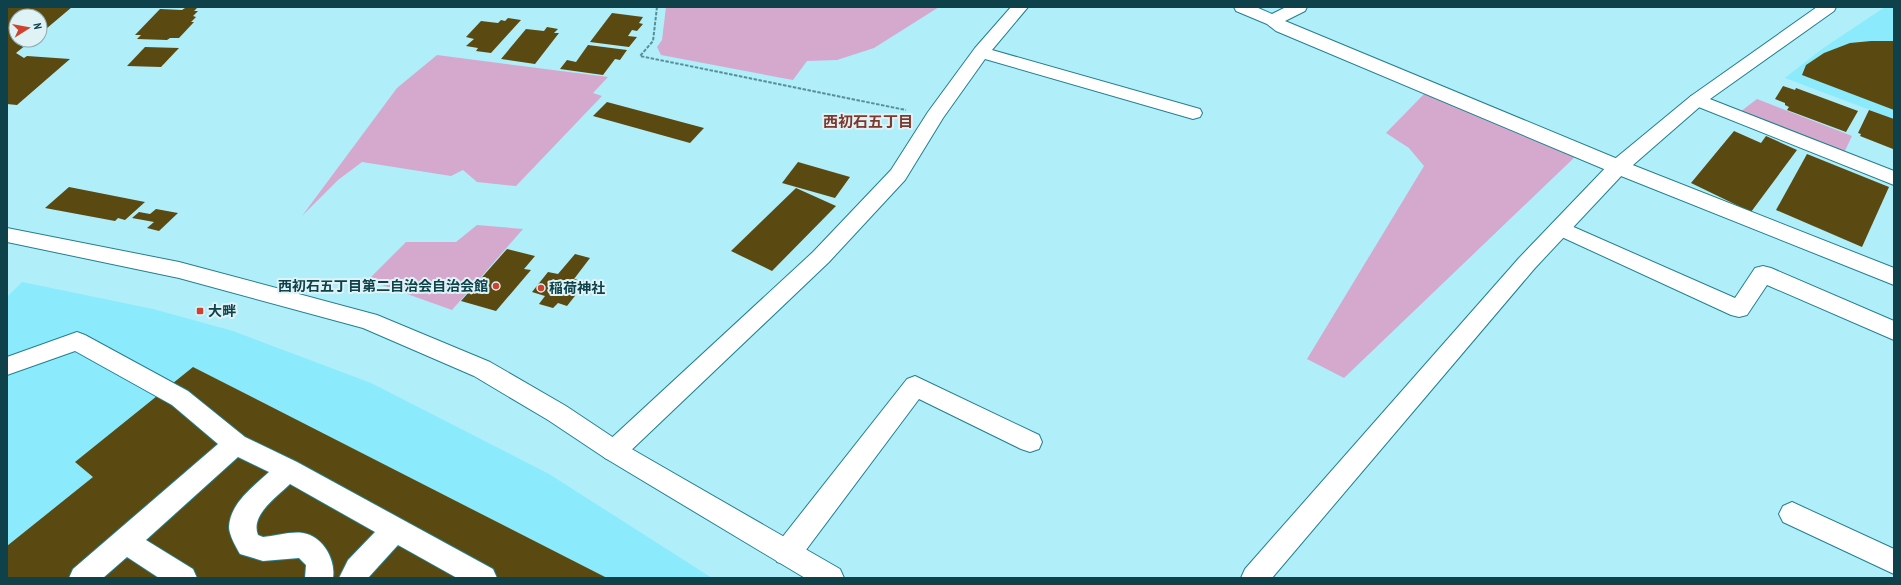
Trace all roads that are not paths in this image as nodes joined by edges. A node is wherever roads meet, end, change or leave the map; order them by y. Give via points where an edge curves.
1 (1020, 7) edge
2 (1242, 7) edge
3 (1299, 7) edge
4 (1828, 7) edge
5 (1273, 20) junction
6 (981, 52) junction
7 (1697, 100) junction
8 (1193, 114) dead end
9 (1618, 167) junction
10 (1894, 178) edge
11 (1560, 228) junction
12 (7, 235) edge
13 (1894, 277) edge
14 (1894, 331) edge
15 (7, 366) edge
16 (1030, 442) dead end
17 (236, 444) junction
18 (614, 451) junction
19 (288, 470) junction
20 (1792, 514) dead end
21 (395, 529) junction
22 (125, 541) junction
23 (787, 553) junction
24 (1894, 562) edge
25 (83, 578) edge
26 (183, 578) edge
27 (319, 578) edge
28 (353, 578) edge
29 (483, 578) edge
30 (830, 578) edge
31 (1255, 578) edge

1 - 6 street
2 - 5 street
3 - 5 street
4 - 7 street
5 - 9 street via 1282,27
6 - 8 street
6 - 18 street via 935,116 898,175 821,257
7 - 9 street
7 - 10 street
9 - 11 street
9 - 13 street
11 - 14 street via 1738,309 1763,274
11 - 31 street
12 - 18 street via 179,270 369,321 482,369 557,413
15 - 17 street via 77,341 180,398
16 - 23 street via 915,386
17 - 19 street
17 - 22 street
18 - 23 street
19 - 21 street
19 - 27 street via 248,510 242,528 249,545 263,549 303,545 315,554 321,568
20 - 24 street
21 - 28 street via 358,569
21 - 29 street
22 - 25 street
22 - 26 street
23 - 30 street

